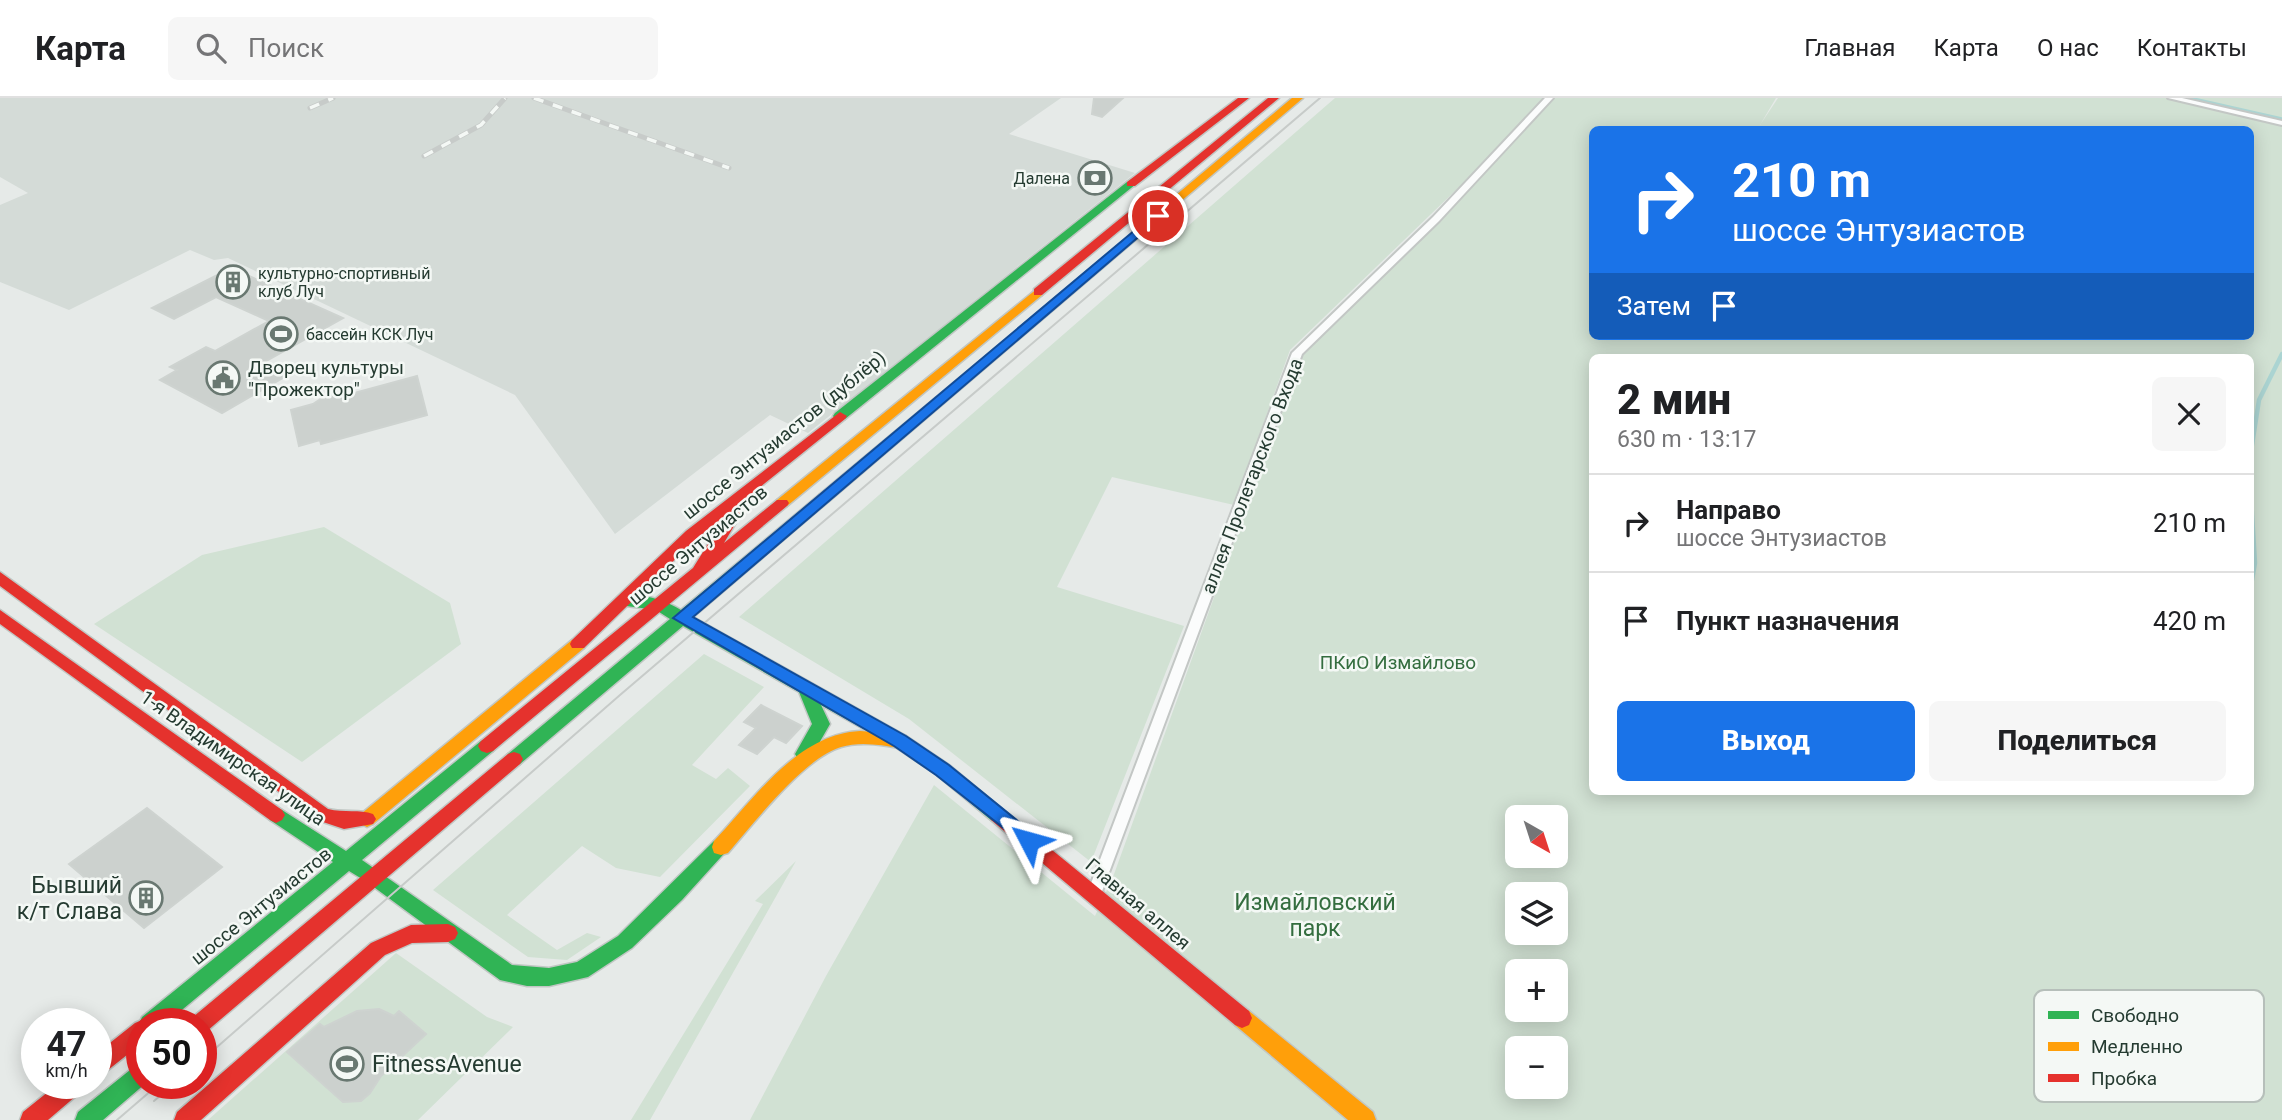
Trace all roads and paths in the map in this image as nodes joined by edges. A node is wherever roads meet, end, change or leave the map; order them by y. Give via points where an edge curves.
1 (1244, 98) edge
2 (1274, 98) edge
3 (1298, 98) edge
4 (1549, 98) edge
5 (2172, 98) edge
6 (2282, 123) edge
7 (755, 485) junction
8 (698, 572) junction
9 (0, 578) edge
10 (625, 601) junction
11 (659, 605) junction
12 (0, 616) edge
13 (681, 618) junction
14 (806, 688) junction
15 (900, 741) junction
16 (776, 787) junction
17 (364, 822) joint
18 (348, 862) junction
19 (374, 876) junction
20 (1094, 894) junction
21 (452, 934) junction
22 (169, 1008) edge
23 (217, 1010) edge
24 (126, 1043) edge
25 (112, 1054) edge
26 (126, 1086) edge
27 (57, 1099) edge
28 (31, 1120) edge
29 (86, 1120) edge
30 (184, 1120) edge
31 (1365, 1120) edge

1 - 7 main road, шоссе Энтузиастов (дублёр)
2 - 8 main road, шоссе Энтузиастов
3 - 13 main road
4 - 20 street, аллея Пролетарского Входа via 1436,219 1297,353
5 - 6 street
7 - 8 main road
7 - 10 main road, шоссе Энтузиастов (дублёр) via 691,536
8 - 11 main road, шоссе Энтузиастов
9 - 17 main road, 1-я Владимирская улица via 323,815
10 - 11 main road
10 - 17 main road, шоссе Энтузиастов (дублёр)
11 - 13 main road, Главная аллея
11 - 18 main road, шоссе Энтузиастов
12 - 18 main road, 1-я Владимирская улица via 305,836
13 - 14 main road, Главная аллея
13 - 19 main road
14 - 15 main road, Главная аллея
14 - 16 main road, 1-я Владимирская улица via 821,724
15 - 16 main road, 1-я Владимирская улица via 853,736 830,741
15 - 20 main road, Главная аллея via 943,770
16 - 21 main road, 1-я Владимирская улица via 671,898 589,967 528,979 507,973
18 - 19 main road, 1-я Владимирская улица
18 - 22 main road, шоссе Энтузиастов
19 - 21 main road, 1-я Владимирская улица
19 - 23 main road
20 - 31 main road, Главная аллея
21 - 30 main road via 408,933 378,949
24 - 25 main road
26 - 29 main road
27 - 28 main road

